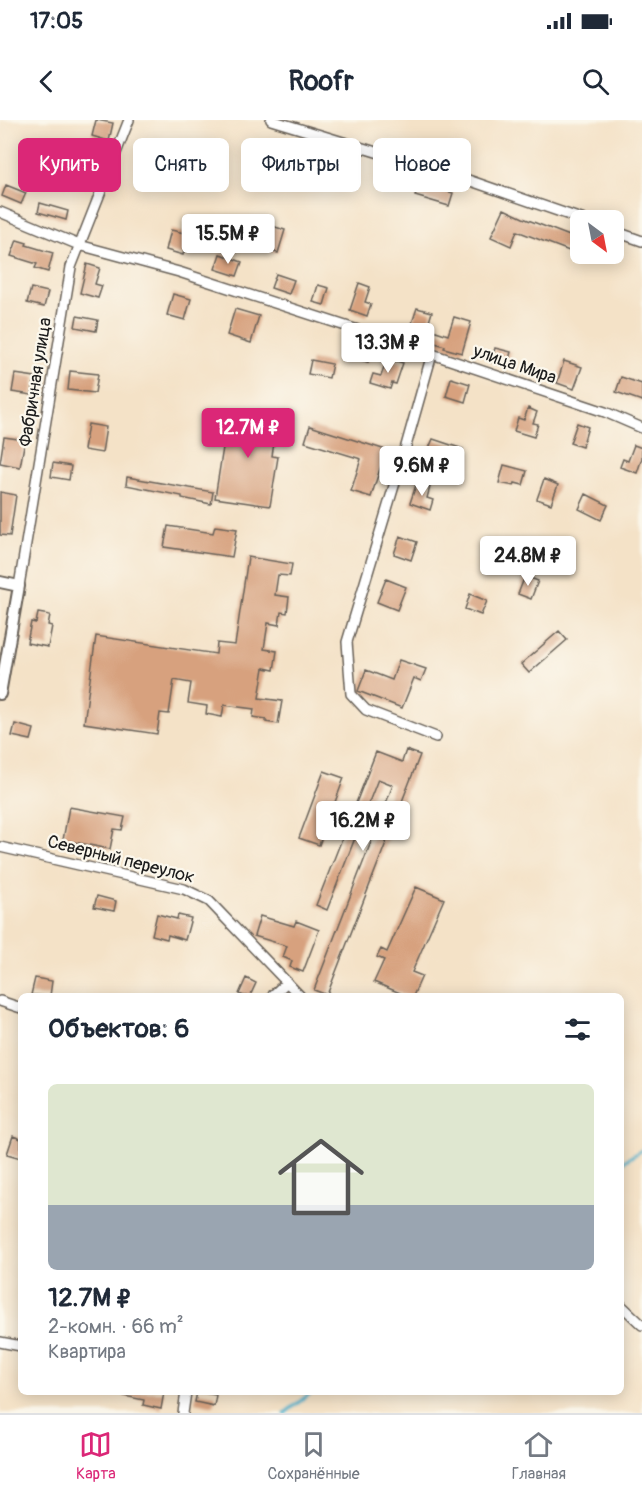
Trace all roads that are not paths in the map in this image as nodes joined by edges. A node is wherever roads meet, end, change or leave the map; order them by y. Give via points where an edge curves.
1 (129, 120) edge
2 (271, 120) edge
3 (0, 212) edge
4 (570, 215) edge
5 (624, 235) edge
6 (642, 241) edge
7 (79, 245) junction
8 (432, 354) junction
9 (642, 428) edge
10 (0, 582) edge
11 (19, 586) junction
12 (0, 694) edge
13 (436, 737) dead end
14 (0, 847) edge
15 (286, 982) junction
16 (275, 993) edge
17 (297, 993) edge
18 (0, 1001) edge
19 (18, 1007) edge
20 (624, 1308) edge
21 (642, 1325) edge
22 (0, 1342) edge
23 (18, 1345) edge
24 (186, 1395) edge
25 (183, 1413) edge

1 - 7 street, Фабричная улица
2 - 4 street
3 - 7 street, улица Мира
5 - 6 street
7 - 8 street, улица Мира
7 - 11 street, Фабричная улица via 71,267
8 - 9 street, улица Мира
8 - 13 street via 347,642 351,694 366,710
10 - 11 street
11 - 12 street, Фабричная улица
14 - 15 street, Северный переулок via 184,889 209,901
15 - 16 street
15 - 17 street, Северный переулок
18 - 19 street
20 - 21 street
22 - 23 street
24 - 25 street

